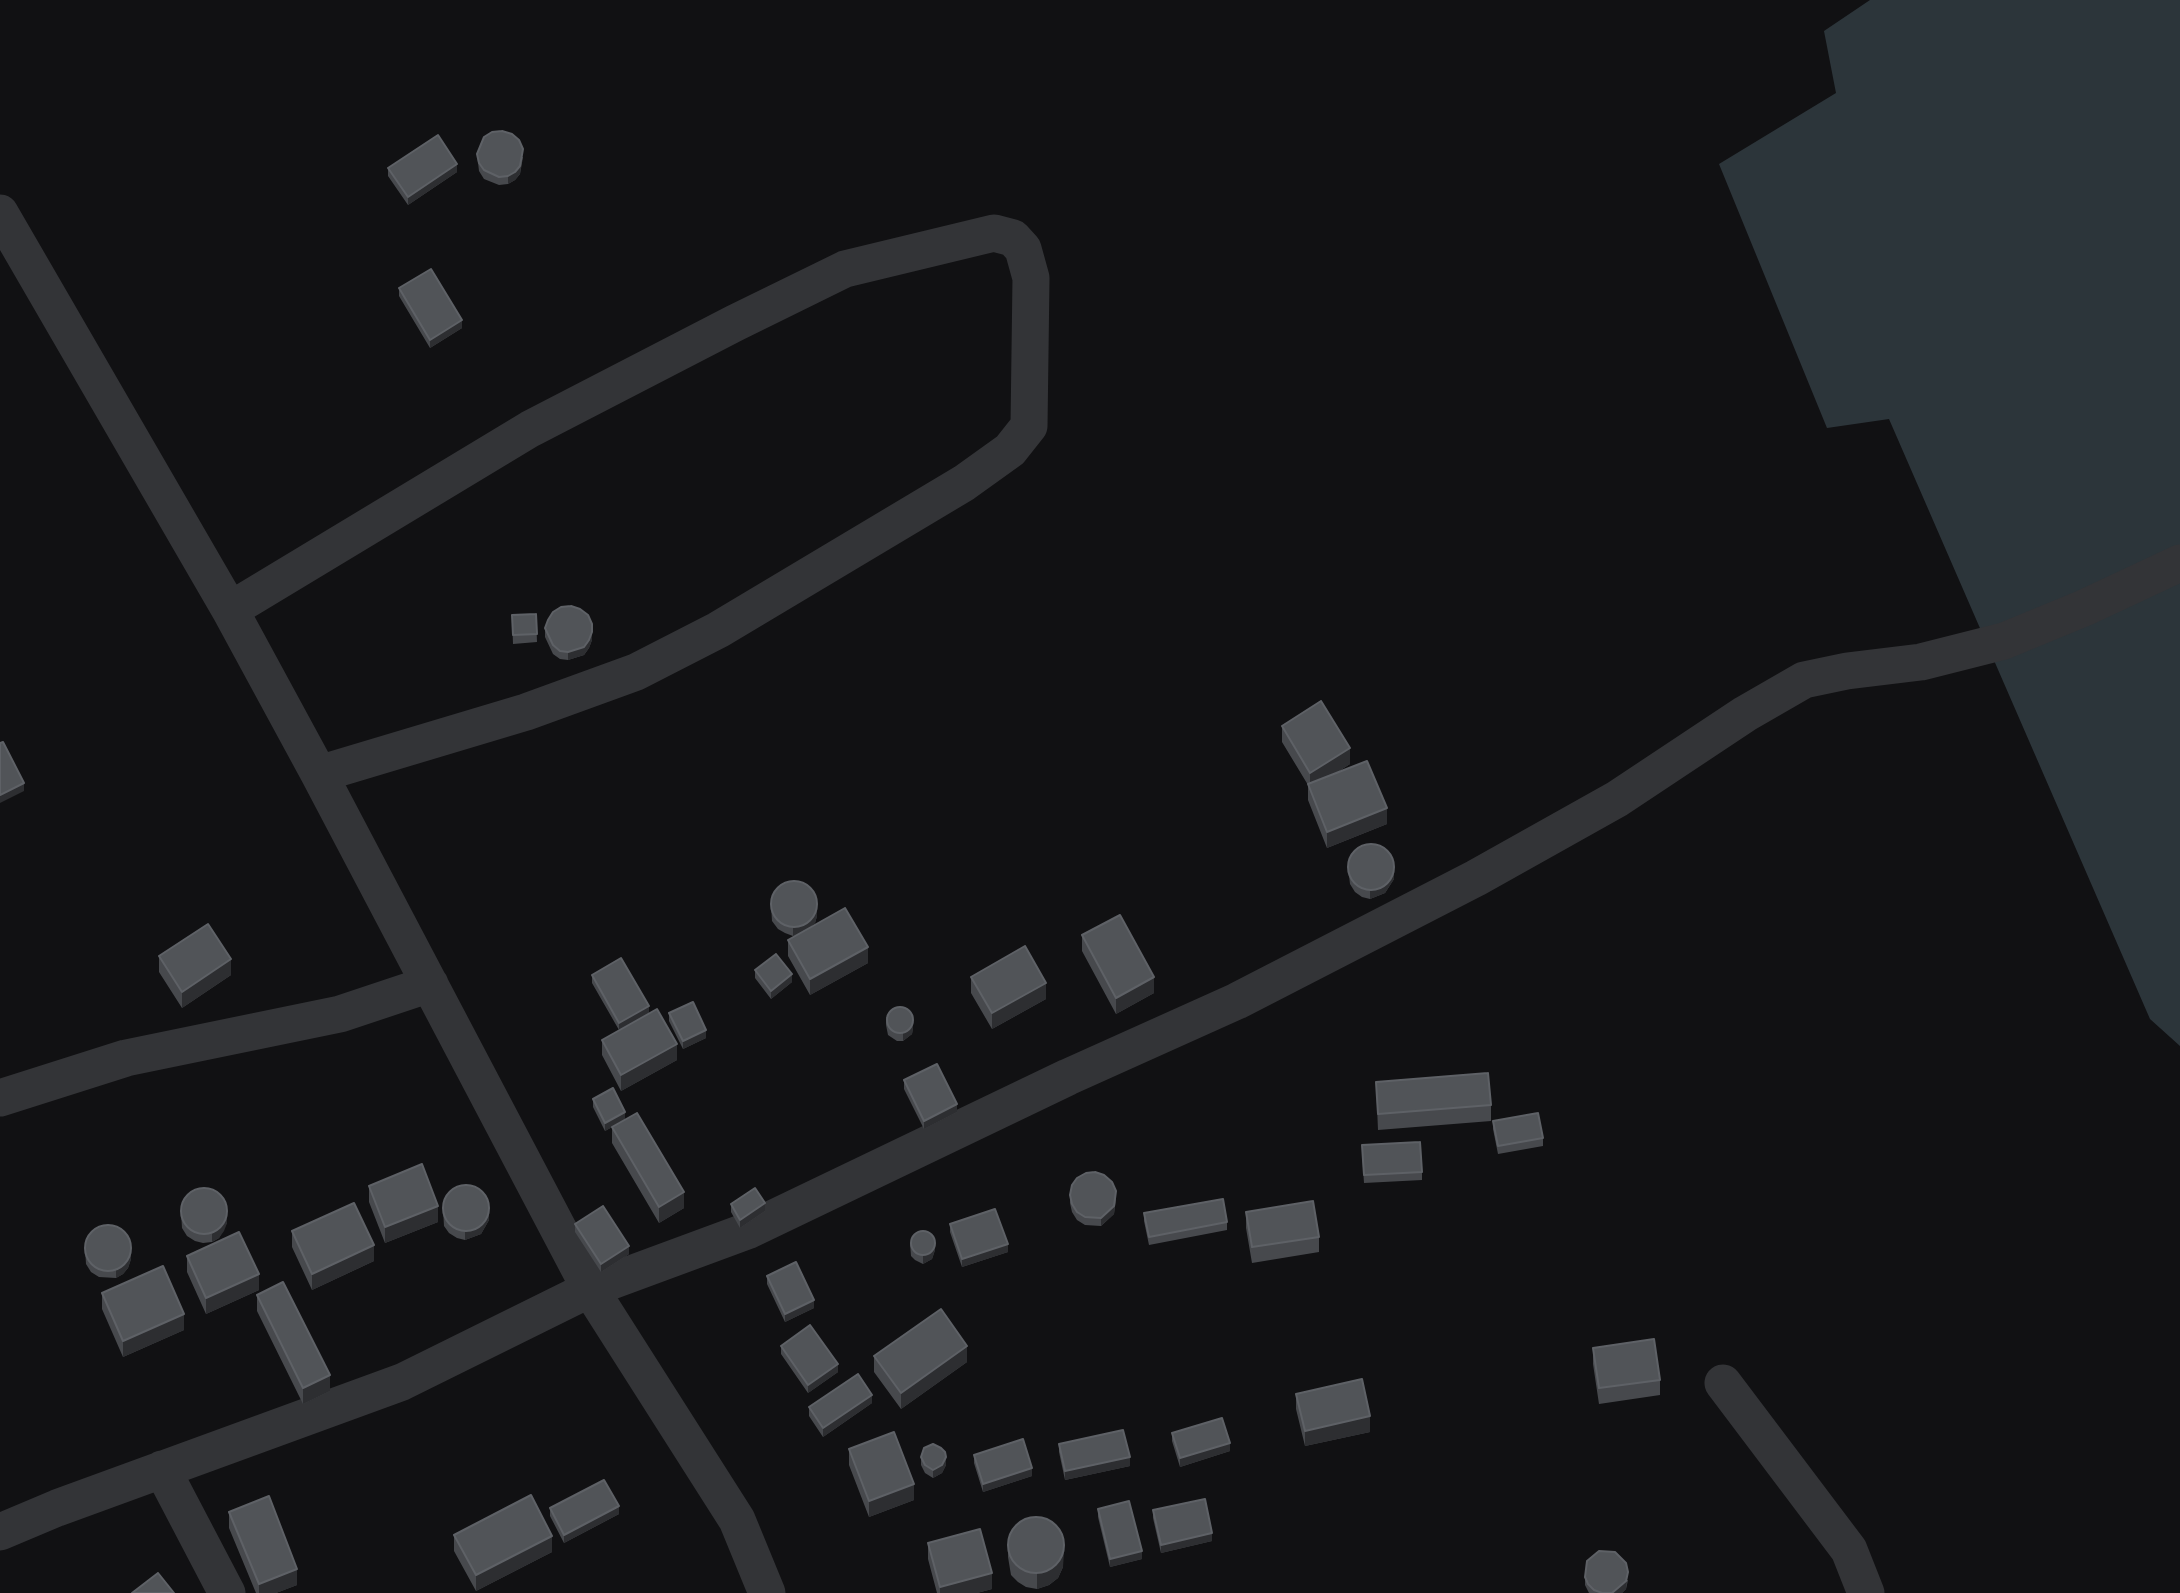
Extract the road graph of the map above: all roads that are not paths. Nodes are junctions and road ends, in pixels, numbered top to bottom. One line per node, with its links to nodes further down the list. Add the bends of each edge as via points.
1 (4, 226): 3 (street)
2 (2180, 563): 7 (street, via 2004,641 1921,662 1804,680 1617,799 1476,878 1237,1001 747,1231)
3 (230, 610): 4 (street); 4 (street, via 530,429 845,268 994,233 1013,238 1023,249 1031,278 1029,426 1010,450 964,483 730,623 636,672 526,712)
4 (320, 774): 5 (street)
5 (429, 984): 6 (street, via 340,1014 127,1058); 7 (street)
6 (0, 1098)
7 (590, 1289): 9 (street, via 402,1382); 12 (street, via 737,1520)
8 (1723, 1383): 13 (street, via 1849,1550)
9 (162, 1469): 10 (street); 11 (street)
10 (0, 1532)
11 (227, 1593)
12 (767, 1593)
13 (1866, 1593)

